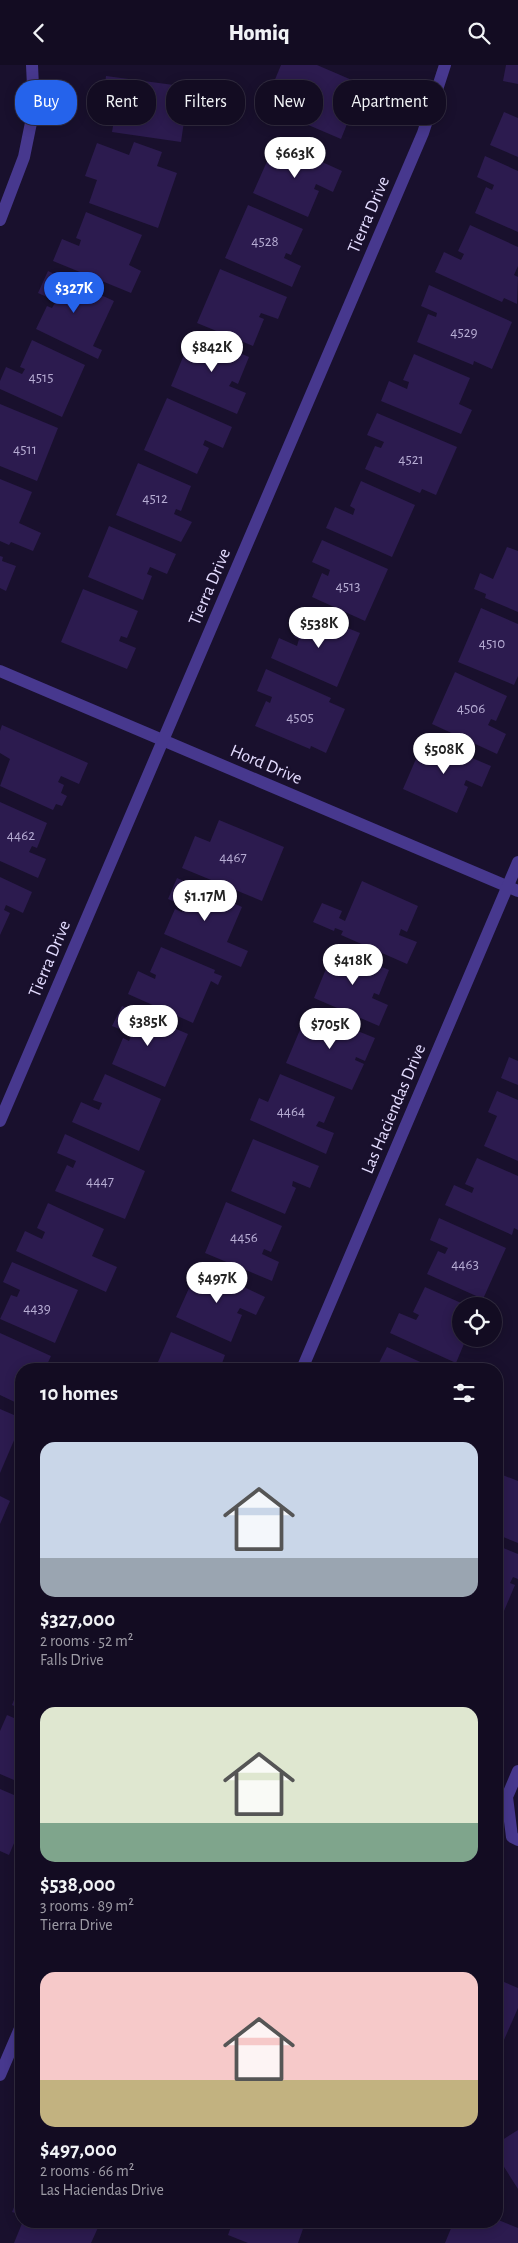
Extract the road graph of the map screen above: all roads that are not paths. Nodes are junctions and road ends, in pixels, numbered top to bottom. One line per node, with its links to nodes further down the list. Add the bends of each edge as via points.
1 (32, 65): 3 (street, via 34,108 26,149)
2 (445, 65): 5 (street, Tierra Drive, via 423,133)
3 (0, 220)
4 (0, 671): 5 (street, Hord Drive)
5 (163, 741): 7 (street, Hord Drive); 8 (street, Tierra Drive)
6 (518, 862): 7 (street, Las Haciendas Drive)
7 (513, 889): 9 (street, Las Haciendas Drive)
8 (0, 1121)
9 (305, 1363)
10 (518, 1771): 11 (street, via 507,1797)
11 (515, 1839)
12 (15, 2037): 13 (street)
13 (4, 2057): 14 (street)
14 (0, 2075)

